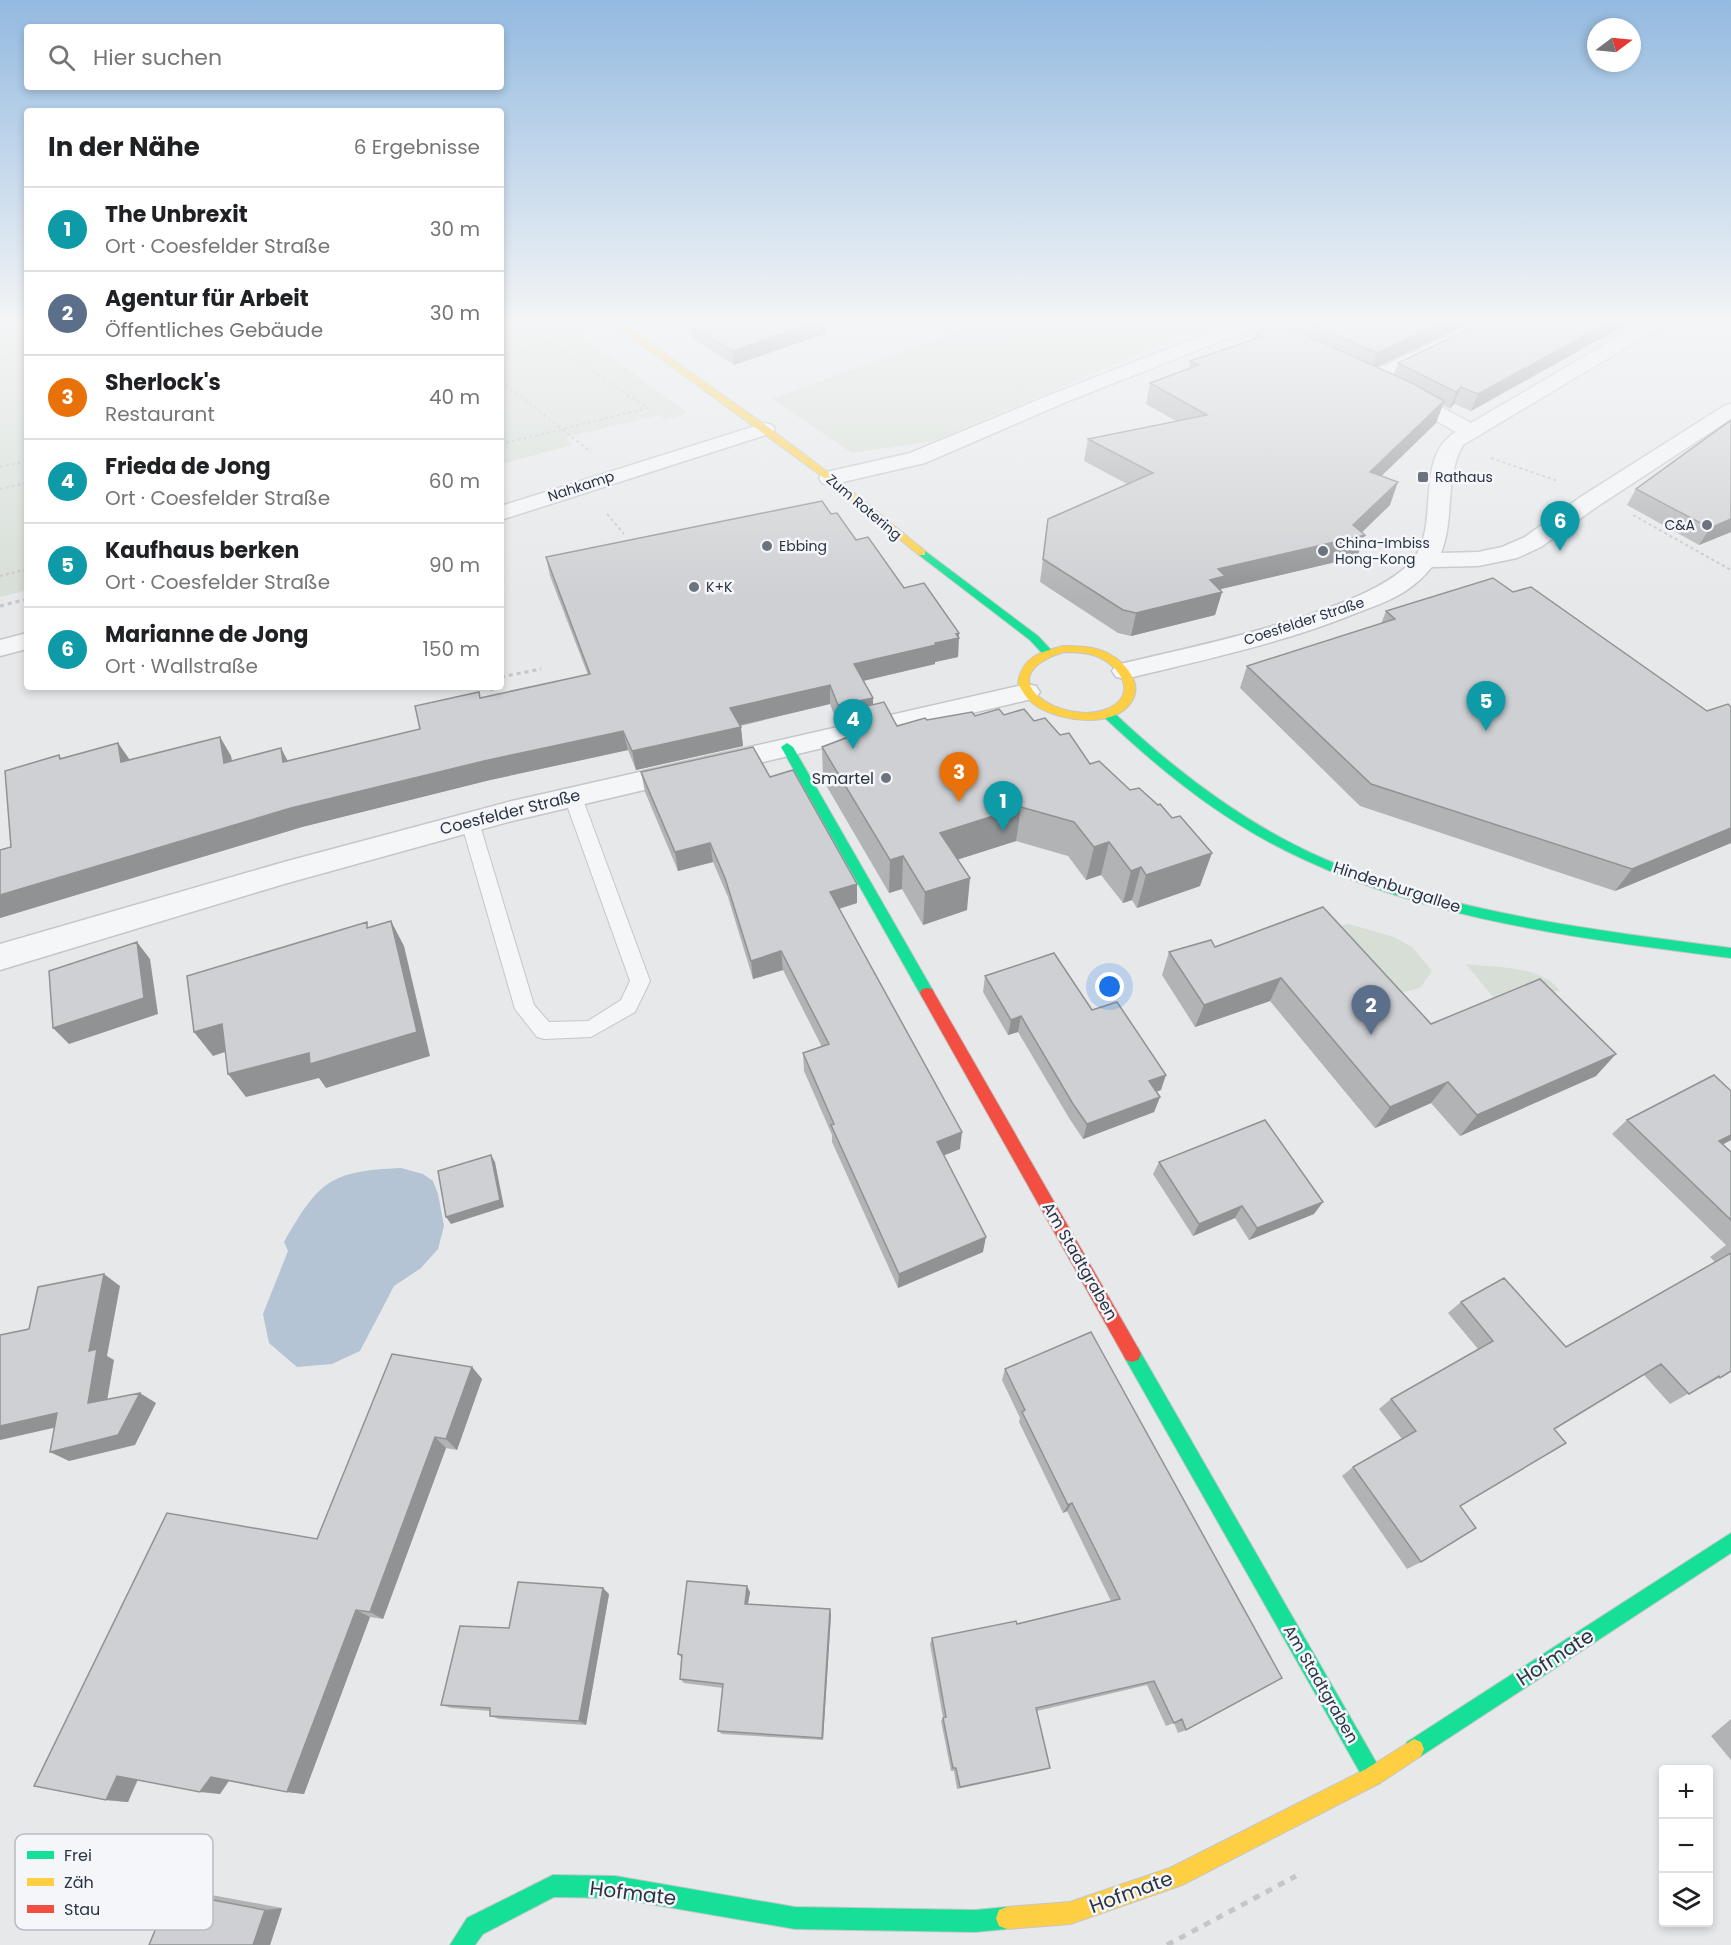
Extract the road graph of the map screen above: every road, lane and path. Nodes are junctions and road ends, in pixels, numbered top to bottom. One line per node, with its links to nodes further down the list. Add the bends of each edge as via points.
1 (546, 416): 9 (path)
2 (617, 416): 9 (path)
3 (746, 416): 10 (street, Zum Rotering)
4 (1019, 416): 16 (street, via 917,458)
5 (1450, 416): 8 (street)
6 (1497, 416): 8 (street)
7 (1722, 416): 19 (street)
8 (1476, 428): 12 (street)
9 (563, 429): 11 (path); 15 (path)
10 (765, 429): 15 (street, Nahkamp); 16 (street, Zum Rotering)
11 (504, 443)
12 (1450, 447): 19 (path); 21 (street, Coesfelder Straße, via 1443,470 1439,522)
13 (24, 461): 14 (path)
14 (0, 467)
15 (615, 476): 20 (street, Nahkamp)
16 (830, 478): 29 (street, Zum Rotering)
17 (24, 484): 18 (path)
18 (0, 489)
19 (1597, 497): 21 (street, via 1533,542 1509,553 1478,559); 23 (path)
20 (504, 512)
21 (1426, 560): 31 (street, Coesfelder Straße, via 1409,580 1352,608 1252,639)
22 (24, 570): 24 (path)
23 (1731, 570)
24 (0, 576)
25 (24, 600): 26 (path)
26 (0, 606)
27 (24, 642): 28 (street)
28 (0, 648)
29 (1047, 652): 31 (street, via 1072,649 1101,654); 34 (street, via 1031,661 1023,672)
30 (541, 669): 32 (path)
31 (1125, 671): 36 (street, via 1132,686 1129,699)
32 (504, 677)
33 (492, 690): 35 (path)
34 (1027, 692): 36 (street, via 1043,708 1061,715 1082,718); 37 (street, Coesfelder Straße)
35 (493, 698)
36 (1108, 714): 40 (street, Hindenburgallee, via 1178,776 1226,808 1294,850 1356,877 1518,922)
37 (787, 747): 38 (street, Coesfelder Straße); 43 (street, Am Stadtgraben)
38 (573, 797): 39 (street, Coesfelder Straße); 39 (lane, via 640,981 628,1006 591,1029 544,1031 525,1009)
39 (470, 822): 41 (street, Coesfelder Straße)
40 (1731, 953)
41 (0, 957)
42 (1731, 1542): 43 (street, Hofmate)
43 (1373, 1776): 44 (street, Hofmate, via 1174,1877 1070,1914 975,1921 795,1918 615,1887 554,1886 475,1926)
44 (460, 1945)

